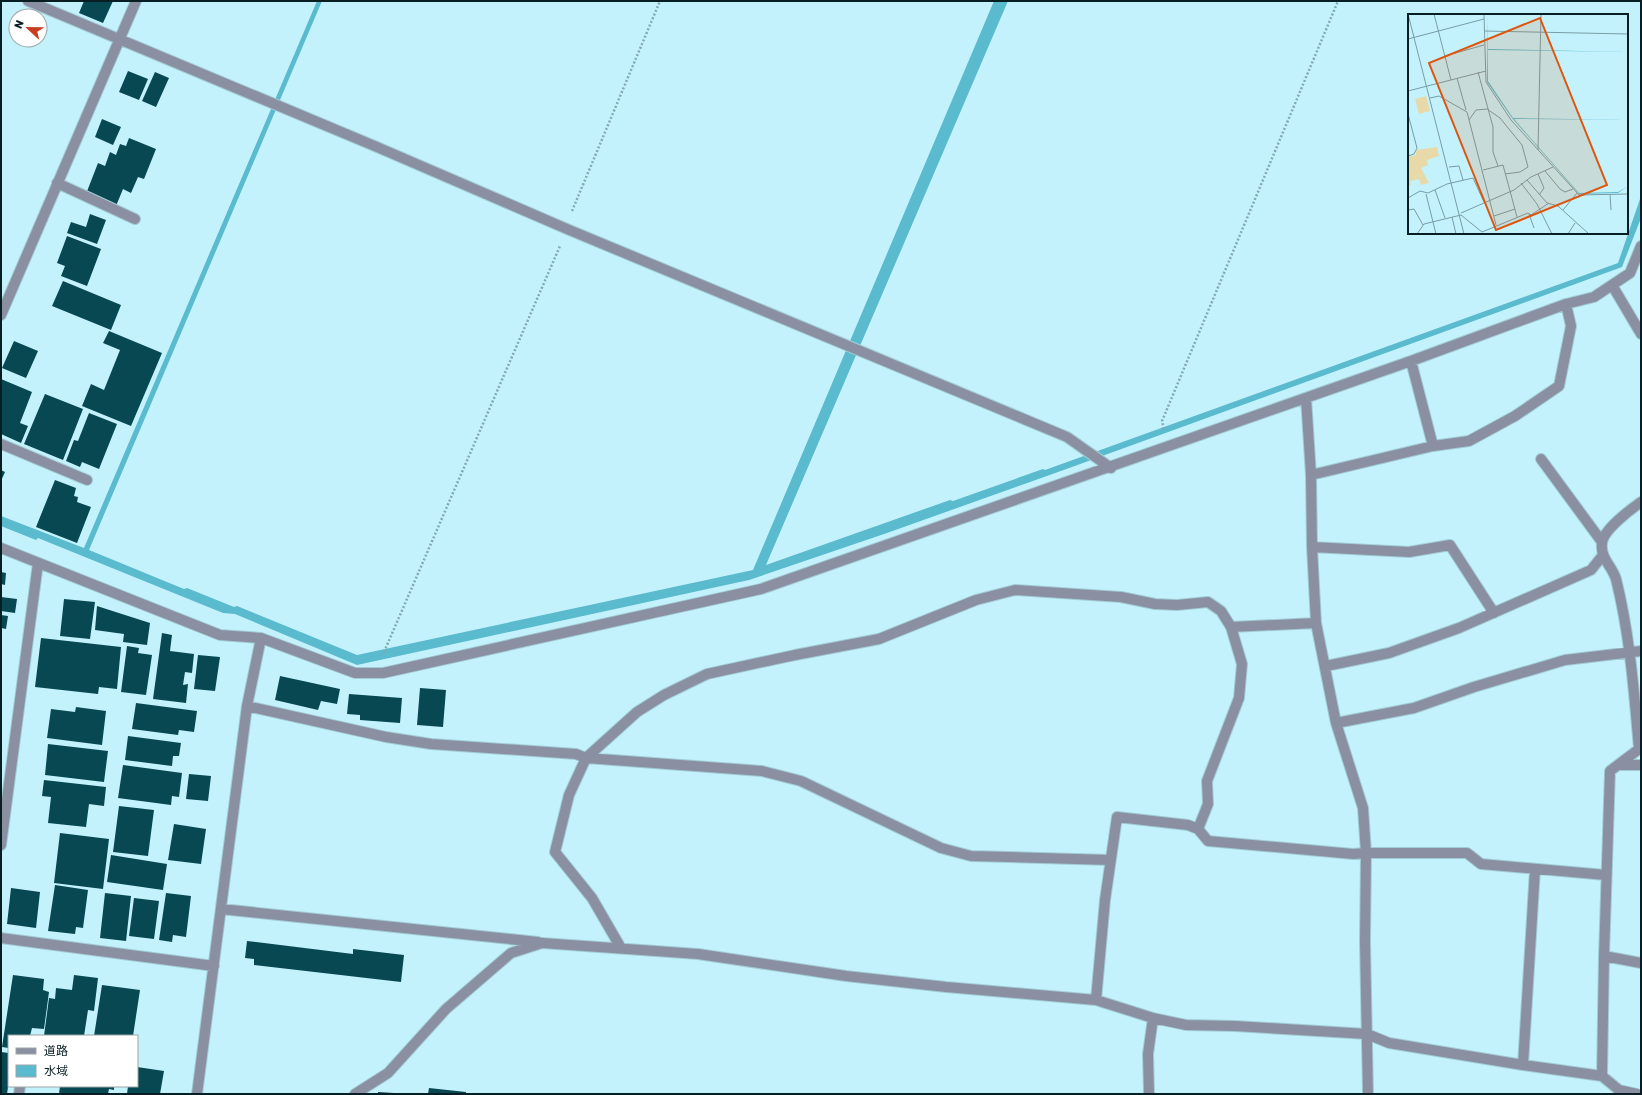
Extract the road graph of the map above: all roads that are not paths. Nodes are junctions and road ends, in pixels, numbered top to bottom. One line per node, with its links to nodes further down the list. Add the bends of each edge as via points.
1 (28, 1): 3 (street)
2 (136, 1): 3 (street)
3 (120, 40): 4 (street); 16 (street, via 1067,437)
4 (57, 183): 5 (street); 9 (street)
5 (135, 219)
6 (1641, 246): 7 (street, via 1630,273)
7 (1612, 285): 8 (street, via 1594,297); 10 (street)
8 (1566, 304): 11 (street); 14 (street, via 1572,326 1559,386 1515,416 1469,441)
9 (1, 314)
10 (1640, 330)
11 (1411, 361): 12 (street); 14 (street)
12 (1306, 398): 16 (street); 17 (street)
13 (1, 444): 18 (street)
14 (1433, 446): 17 (street)
15 (1541, 459): 20 (street)
16 (1111, 468): 28 (street, via 761,589 383,673 355,673)
17 (1311, 475): 21 (street)
18 (87, 480)
19 (1641, 502): 20 (street, via 1618,519)
20 (1602, 542): 23 (street)
21 (1312, 547): 25 (street, via 1409,552 1450,545); 26 (street)
22 (1, 548): 24 (street)
23 (1603, 555): 25 (street, via 1591,570); 30 (street, via 1615,578)
24 (38, 563): 28 (street, via 220,635); 38 (street)
25 (1494, 613): 31 (street, via 1389,653)
26 (1316, 623): 27 (street); 31 (street)
27 (1231, 627): 34 (street, via 1221,611 1208,602 1155,604 1121,597 1015,590 976,600 879,639 707,674 637,712); 37 (street, via 1242,664 1239,698 1207,781 1208,804)
28 (261, 638): 32 (street)
29 (1641, 651): 30 (street)
30 (1629, 652): 33 (street, via 1565,660 1414,708); 35 (street, via 1639,749)
31 (1326, 666): 33 (street)
32 (247, 706): 34 (street, via 386,737 431,744 576,754); 43 (street)
33 (1336, 723): 39 (street, via 1364,808)
34 (586, 758): 40 (street, via 762,771 801,781 940,848 971,856); 46 (street, via 569,795 555,852 592,898)
35 (1619, 765): 36 (street); 42 (street, via 1610,771)
36 (1641, 765)
37 (1198, 829): 39 (street, via 1208,841); 40 (street, via 1188,824 1117,818)
38 (1, 845)
39 (1366, 853): 41 (street, via 1467,853 1481,864); 52 (street, via 1364,941)
40 (1110, 860): 50 (street)
41 (1535, 869): 42 (street); 53 (street)
42 (1606, 874): 47 (street)
43 (221, 909): 45 (street); 49 (street)
44 (1, 938): 49 (street)
45 (542, 943): 46 (street); 57 (street, via 511,953 446,1009 388,1073)
46 (620, 948): 50 (street, via 698,954 846,976 946,987)
47 (1604, 956): 48 (street); 54 (street)
48 (1641, 963)
49 (214, 966): 56 (street)
50 (1096, 1000): 51 (street)
51 (1153, 1018): 52 (street, via 1186,1025); 58 (street, via 1148,1054)
52 (1367, 1034): 53 (street, via 1389,1042); 59 (street)
53 (1522, 1065): 54 (street)
54 (1602, 1076): 55 (street)
55 (1619, 1092): 60 (street)
56 (198, 1094)
57 (354, 1094)
58 (1149, 1094)
59 (1368, 1094)
60 (1637, 1094)

